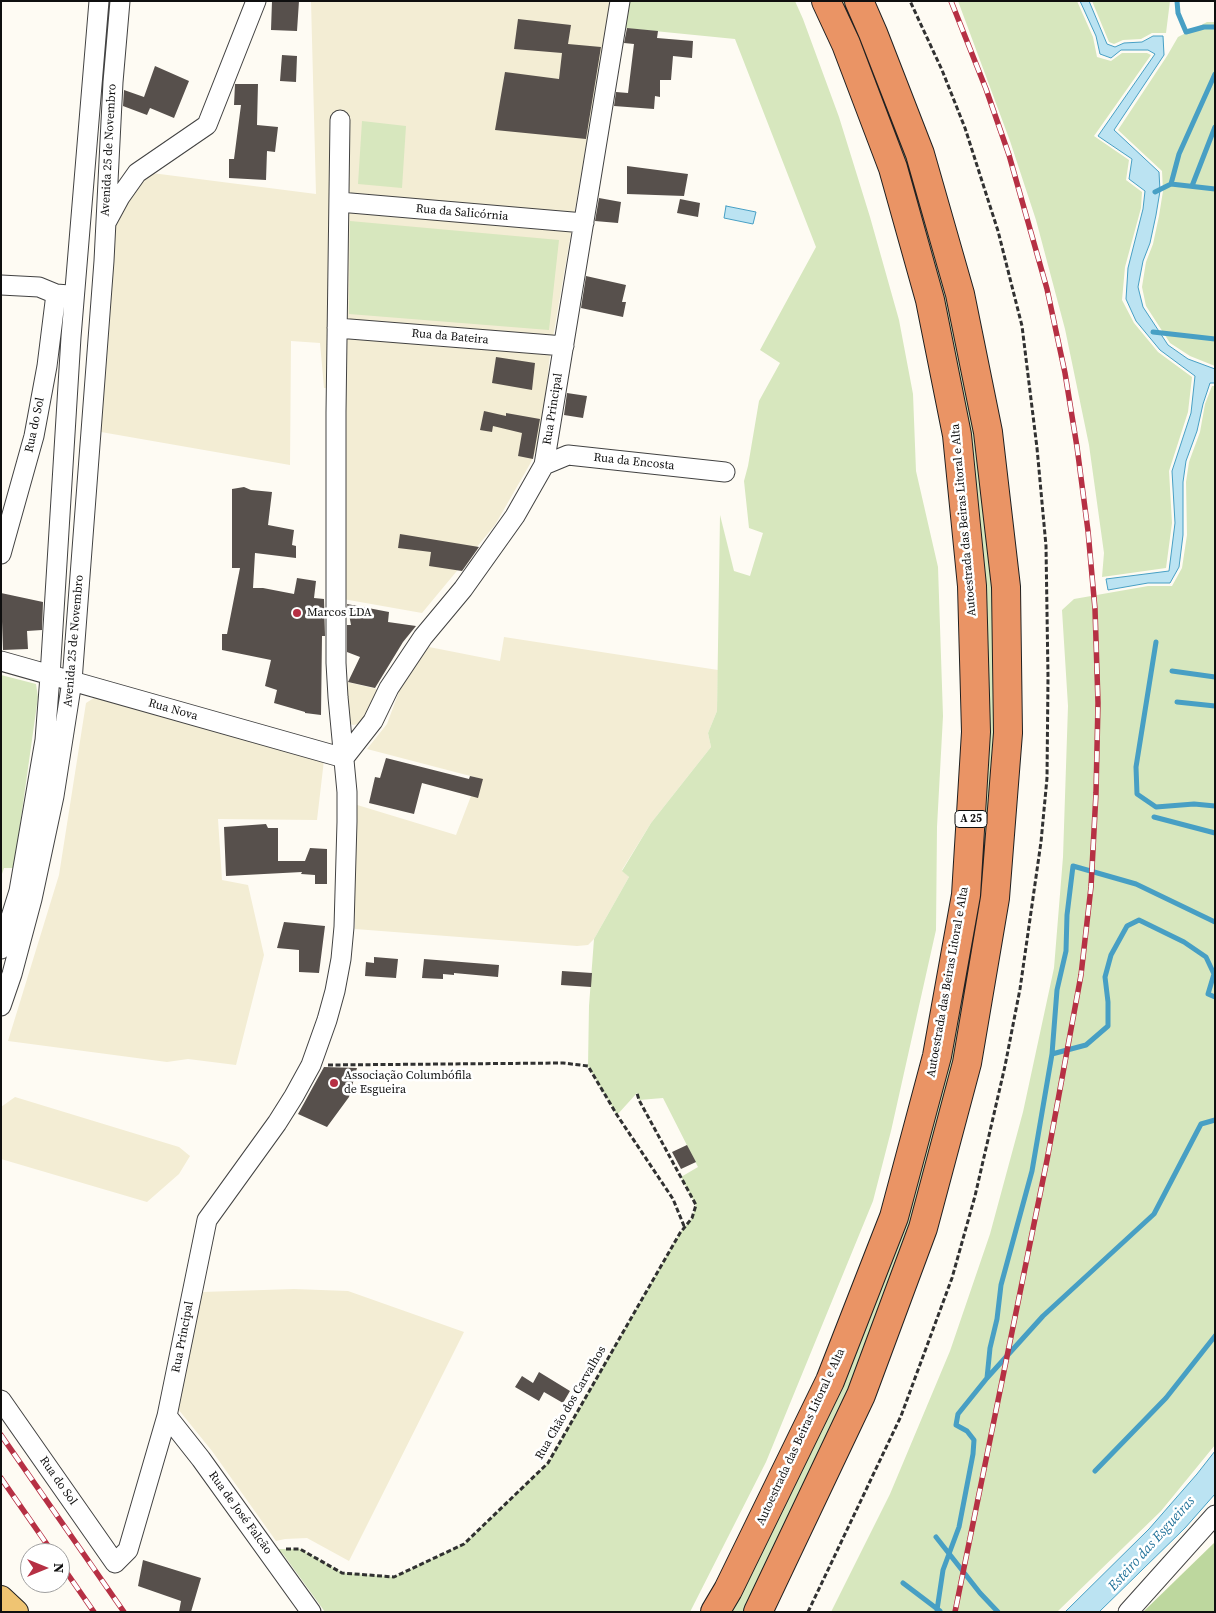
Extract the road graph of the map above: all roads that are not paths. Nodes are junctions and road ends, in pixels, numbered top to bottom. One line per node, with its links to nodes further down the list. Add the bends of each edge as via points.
1 (100, 1): 13 (street, Avenida 25 de Novembro)
2 (120, 1): 9 (street, Avenida 25 de Novembro, via 112,82)
3 (256, 1): 9 (street, via 207,125 137,173)
4 (620, 1): 10 (street, Rua Principal)
5 (826, 1): 34 (highway, Autoestrada das Beiras Litoral e Alta / A 25, via 846,44 893,168 930,300 957,435 972,586 976,732 966,895 937,1056 894,1217 830,1381)
6 (859, 1): 35 (highway, A 25, via 920,154 960,294 986,423 1006,587 1008,733 995,898 967,1063 923,1228 861,1395)
7 (340, 120): 8 (street, Rua Principal)
8 (339, 202): 10 (street, Rua da Salicórnia); 16 (street, Rua Principal)
9 (106, 224): 15 (street, Avenida 25 de Novembro)
10 (584, 224): 17 (street, Rua Principal)
11 (1, 285): 12 (street, via 39,287)
12 (56, 294): 13 (street); 14 (street, via 38,300); 20 (street, Rua do Sol, via 34,436)
13 (75, 296): 15 (street); 22 (street, Avenida 25 de Novembro)
14 (1, 298)
15 (101, 298): 23 (street, Avenida 25 de Novembro)
16 (337, 328): 17 (street, Rua da Bateira); 24 (street, Rua Principal, via 336,663)
17 (564, 346): 18 (street, Rua Principal)
18 (544, 465): 19 (street, Rua da Encosta, via 568,455); 24 (street, Rua Principal, via 515,516 463,589 423,637 389,688 373,721)
19 (725, 472)
20 (1, 554)
21 (1, 661): 22 (street, Rua Nova)
22 (50, 676): 23 (street, Rua Nova); 25 (street, Avenida 25 de Novembro, via 45,740 19,891)
23 (72, 681): 24 (street, Rua Nova); 26 (street, Avenida 25 de Novembro, via 54,796 32,899)
24 (344, 758): 28 (street, Rua Principal, via 347,822 344,918 341,959 327,1020 311,1065 277,1123 207,1220)
25 (1, 949)
26 (1, 1006)
27 (1, 1400): 30 (street, Rua do Sol)
28 (167, 1416): 30 (street, Rua Principal, via 128,1550); 33 (street, Rua de José Falcão)
29 (1215, 1515): 36 (street)
30 (116, 1563)
31 (1, 1598): 32 (main road)
32 (16, 1612)
33 (311, 1612)
34 (715, 1612)
35 (758, 1612)
36 (1128, 1612)

